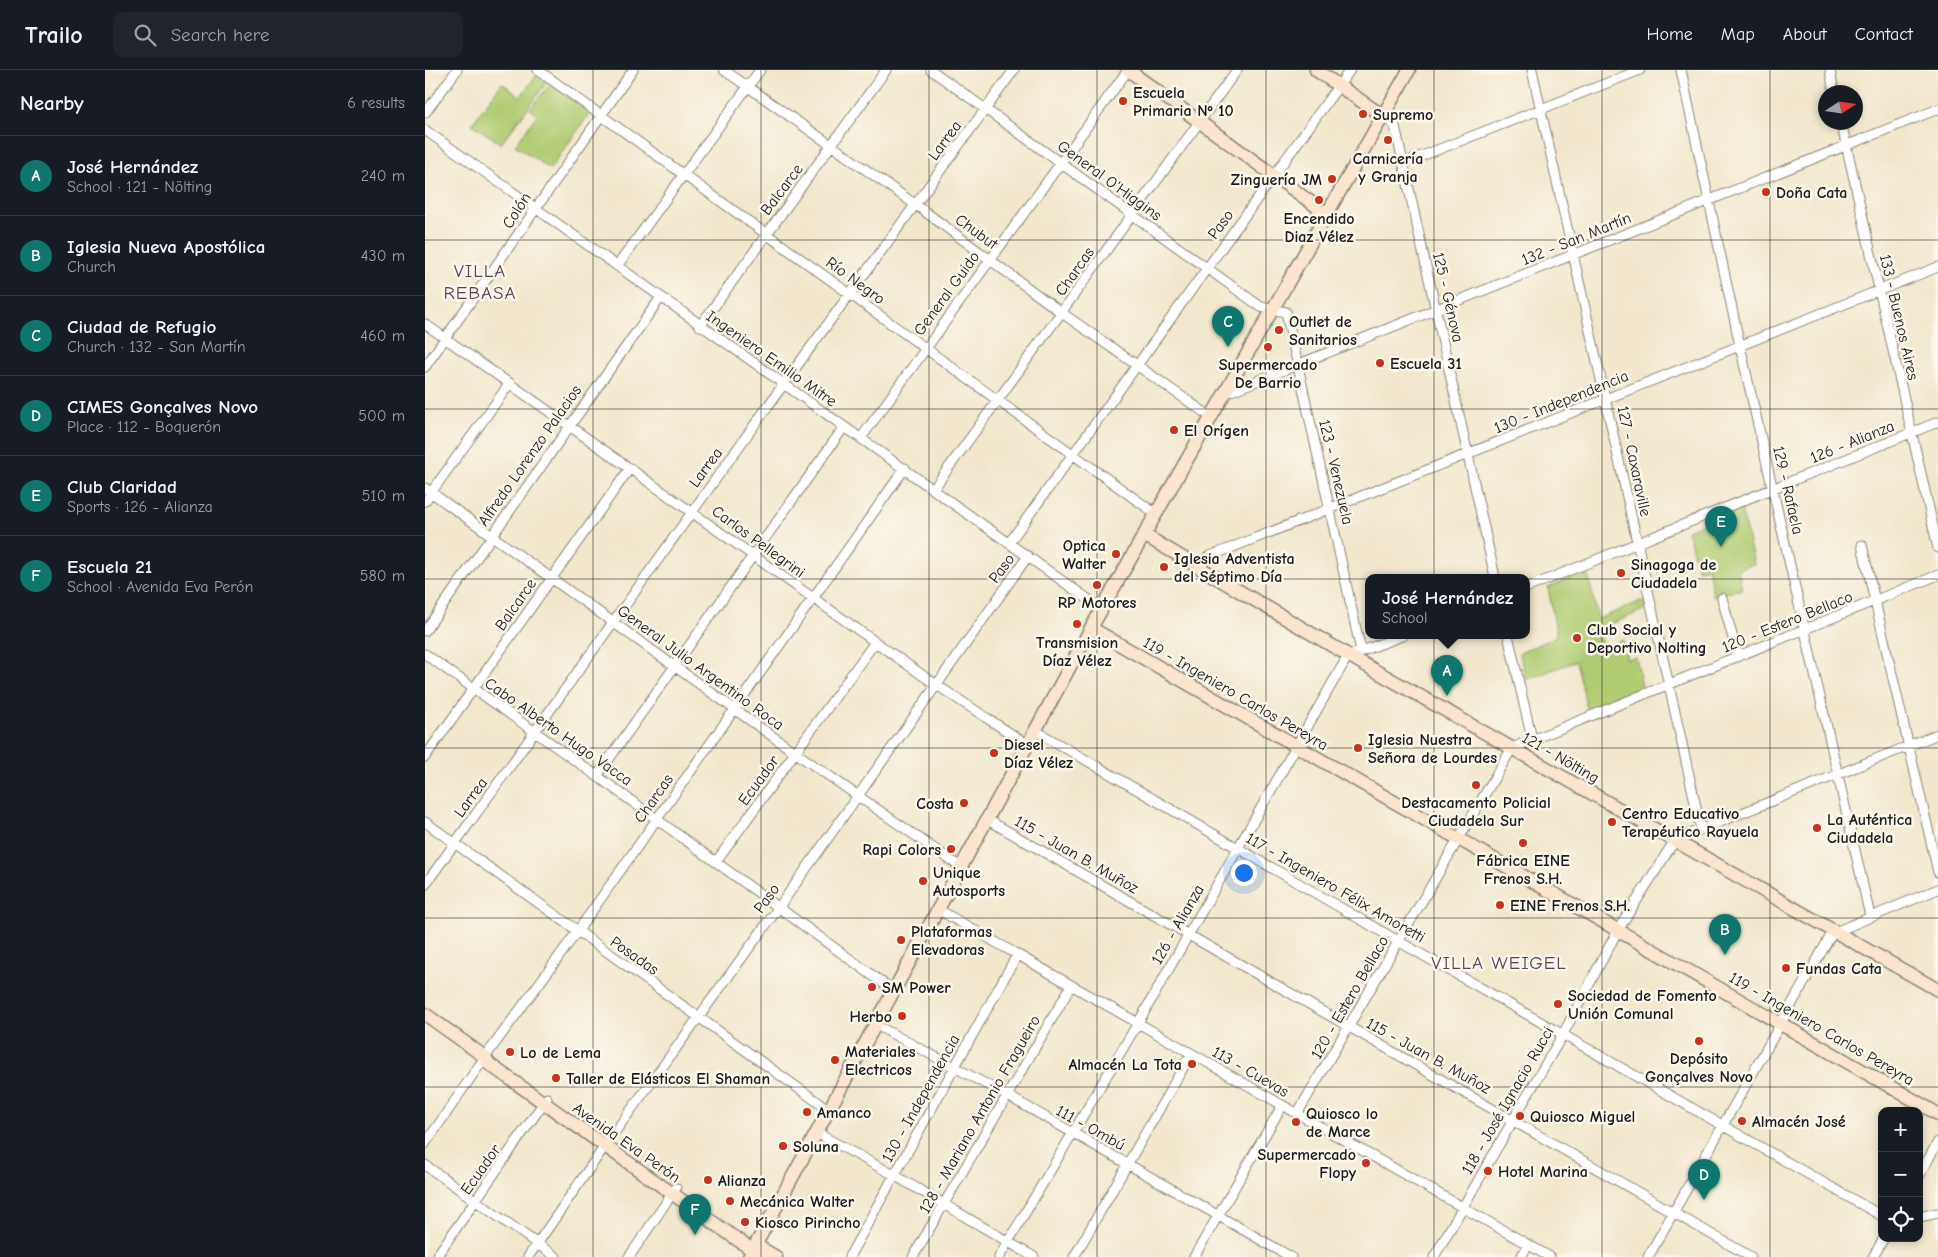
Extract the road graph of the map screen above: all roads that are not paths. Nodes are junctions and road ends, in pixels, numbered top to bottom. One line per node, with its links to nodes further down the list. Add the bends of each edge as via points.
1 (457, 70): 24 (street)
2 (538, 70): 25 (street, Río Negro)
3 (633, 70): 25 (street, Colón)
4 (724, 70): 19 (street, Chubut)
5 (760, 70): 19 (street)
6 (886, 70): 30 (street, Balcarce)
7 (931, 70): 22 (street, General O'Higgins)
8 (1014, 70): 22 (street, Larrea)
9 (1128, 70): 27 (street); 32 (street, General Guido)
10 (1237, 70): 27 (street, Charcas)
11 (1316, 70): 20 (street)
12 (1350, 70): 20 (street, Paso)
13 (1409, 70): 26 (street)
14 (1532, 70): 21 (street, 127 - Caxaraville)
15 (1640, 70): 21 (street)
16 (1681, 70): 36 (street, 129 - Rafaela)
17 (1830, 70): 18 (street)
18 (1833, 85)
19 (748, 87): 30 (street, Chubut); 34 (street)
20 (1338, 87): 26 (street); 35 (street, Paso)
21 (1541, 108): 33 (street); 42 (street, 127 - Caxaraville)
22 (985, 109): 32 (street, General O'Higgins); 37 (street, Larrea)
23 (1938, 109): 31 (street, 132 - San Martín)
24 (425, 113)
25 (600, 115): 34 (street, Río Negro); 38 (street, Colón)
26 (1383, 116): 33 (street, 125 - Génova, via 1395,126); 40 (street)
27 (1199, 122): 35 (street); 39 (street, Charcas)
28 (425, 130): 38 (street, Ingeniero Emilio Mitre)
29 (1843, 130): 31 (street, 133 - Buenos Aires)
30 (831, 146): 37 (street, Chubut); 41 (street, Balcarce)
31 (1846, 146): 36 (street, 132 - San Martín); 47 (street, 133 - Buenos Aires)
32 (1059, 162): 39 (street, General O'Higgins); 43 (street, General Guido)
33 (1404, 163): 51 (street, 125 - Génova)
34 (683, 175): 41 (street, Río Negro); 44 (street)
35 (1274, 176): 40 (street); 46 (street, Paso)
36 (1710, 201): 42 (street, 132 - San Martín); 56 (street, 129 - Rafaela)
37 (916, 205): 43 (street, Chubut); 48 (street, Larrea)
38 (535, 206): 44 (street, Ingeniero Emilio Mitre); 55 (street, Colón, via 517,237)
39 (1132, 214): 46 (street, General O'Higgins); 52 (street, Charcas)
40 (1327, 214): 50 (street)
41 (766, 234): 48 (street, Río Negro); 54 (street, Balcarce)
42 (1573, 255): 51 (street, 132 - San Martín); 64 (street, 127 - Caxaraville)
43 (989, 259): 52 (street, Chubut); 57 (street, General Guido)
44 (617, 266): 49 (street, Ingeniero Emilio Mitre)
45 (1938, 267): 47 (street, 130 - Independencia)
46 (1207, 268): 50 (street, General O'Higgins, via 1261,307); 58 (street, Paso)
47 (1878, 291): 56 (street, 130 - Independencia); 70 (street, 133 - Buenos Aires)
48 (851, 294): 57 (street, Río Negro); 62 (street, Larrea)
49 (661, 297): 54 (street, Ingeniero Emilio Mitre); 68 (street, Alfredo Lorenzo Palacios)
50 (1273, 309): 59 (street, 123 - Venezuela, via 1286,312); 63 (street)
51 (1437, 309): 59 (street, 132 - San Martín); 72 (street, 125 - Génova)
52 (1062, 313): 58 (street, Chubut); 65 (street, Charcas)
53 (425, 324): 55 (street, Carlos Pellegrini)
54 (700, 326): 62 (street, Ingeniero Emilio Mitre)
55 (445, 338): 60 (street, Colón); 61 (street, Carlos Pellegrini)
56 (1740, 346): 64 (street, 130 - Independencia); 77 (street, 129 - Rafaela)
57 (925, 349): 65 (street, Río Negro); 71 (street, General Guido)
58 (1137, 365): 66 (street, Chubut); 73 (street, Paso)
59 (1298, 366): 63 (street, 132 - San Martín); 80 (street, 123 - Venezuela)
60 (425, 367)
61 (510, 383): 68 (street, Carlos Pellegrini); 78 (street)
62 (783, 385): 69 (street, Ingeniero Emilio Mitre); 81 (street, Larrea)
63 (1225, 394): 66 (street)
64 (1606, 399): 72 (street, 130 - Independencia); 86 (street, 127 - Caxaraville)
65 (996, 400): 73 (street, Río Negro); 76 (street, Charcas)
66 (1211, 417): 82 (street)
67 (1938, 422): 70 (street, 126 - Alianza)
68 (569, 424): 74 (street, Carlos Pellegrini); 84 (street, Alfredo Lorenzo Palacios)
69 (845, 427): 71 (street, Ingeniero Emilio Mitre); 89 (street)
70 (1911, 433): 77 (street, 126 - Alianza); 88 (street, 133 - Buenos Aires)
71 (861, 438): 75 (street, Ingeniero Emilio Mitre)
72 (1468, 454): 80 (street, 130 - Independencia); 92 (street, 125 - Génova)
73 (1073, 455): 82 (street, Río Negro); 85 (street, Paso)
74 (630, 468): 81 (street, Carlos Pellegrini); 94 (street, Balcarce)
75 (905, 468): 76 (street, Ingeniero Emilio Mitre); 96 (street, Charcas)
76 (934, 488): 85 (street, Ingeniero Emilio Mitre)
77 (1774, 489): 86 (street, 126 - Alianza); 102 (street, 129 - Rafaela)
78 (428, 490): 79 (street); 84 (street, General Julio Argentino Roca)
79 (425, 501)
80 (1330, 508): 91 (street, 130 - Independencia, via 1208,557); 107 (street, 123 - Venezuela)
81 (692, 512): 89 (street, Carlos Pellegrini); 100 (street, Larrea)
82 (1156, 514): 83 (street)
83 (1144, 535): 91 (street, 121 - Nölting); 99 (street)
84 (491, 536): 94 (street, General Julio Argentino Roca); 103 (street, Alfredo Lorenzo Palacios)
85 (1009, 543): 90 (street, Ingeniero Emilio Mitre)
86 (1637, 544): 95 (street, 126 - Alianza); 113 (street, 127 - Caxaraville)
87 (1862, 544): 98 (street)
88 (1938, 548)
89 (753, 556): 96 (street, Carlos Pellegrini); 111 (street)
90 (1028, 556): 99 (street, Ingeniero Emilio Mitre); 112 (street, Paso)
91 (1197, 566): 109 (street, 121 - Nölting)
92 (1494, 574)
93 (1938, 575): 98 (street, 120 - Estero Bellaco)
94 (552, 577): 100 (street, General Julio Argentino Roca); 114 (street, Balcarce)
95 (1530, 586)
96 (813, 598): 106 (street, Carlos Pellegrini); 115 (street, Charcas)
97 (1722, 598): 110 (street)
98 (1875, 601): 102 (street, 120 - Estero Bellaco); 122 (street)
99 (1102, 609): 101 (street)
100 (613, 622): 111 (street, General Julio Argentino Roca); 117 (street, Larrea)
101 (1091, 628): 116 (street); 121 (street, 119 - Ingeniero Carlos Pereyra)
102 (1805, 630): 110 (street, 120 - Estero Bellaco); 126 (street, 129 - Rafaela)
103 (425, 631)
104 (1393, 639): 107 (street)
105 (1509, 639): 119 (street)
106 (875, 642): 112 (street, Carlos Pellegrini); 124 (street, Ecuador)
107 (1361, 651): 109 (street)
108 (425, 654): 114 (street, Cabo Alberto Hugo Vacca)
109 (1349, 656): 121 (street, 126 - Alianza); 123 (street, 121 - Nölting)
110 (1738, 657): 113 (street, 120 - Estero Bellaco)
111 (675, 666): 115 (street, General Julio Argentino Roca); 127 (street)
112 (935, 684): 120 (street, Carlos Pellegrini); 128 (street, Paso)
113 (1669, 685): 119 (street, 120 - Estero Bellaco); 132 (street, 127 - Caxaraville)
114 (473, 689): 117 (street, Cabo Alberto Hugo Vacca); 125 (street, Balcarce)
115 (734, 709): 124 (street, General Julio Argentino Roca); 129 (street, Charcas)
116 (1036, 731): 120 (street); 136 (street, 117 - Ingeniero Félix Amoretti)
117 (535, 732): 127 (street, Cabo Alberto Hugo Vacca); 135 (street, Larrea)
118 (1938, 734): 122 (street)
119 (1532, 739): 123 (street, 120 - Estero Bellaco)
120 (1028, 744): 130 (street)
121 (1297, 746): 133 (street, 119 - Ingeniero Carlos Pereyra); 136 (street, 126 - Alianza)
122 (1908, 746): 126 (street); 139 (street)
123 (1512, 748): 133 (street, 120 - Estero Bellaco); 134 (street, 121 - Nölting)
124 (796, 753): 128 (street, General Julio Argentino Roca); 137 (street, Ecuador)
125 (425, 757)
126 (1839, 774): 132 (street); 144 (street, 129 - Rafaela)
127 (597, 776): 129 (street, Cabo Alberto Hugo Vacca)
128 (857, 796): 138 (street, General Julio Argentino Roca); 142 (street, Paso)
129 (657, 819): 137 (street, Cabo Alberto Hugo Vacca); 146 (street, Charcas)
130 (987, 820): 138 (street); 148 (street, 115 - Juan B. Muñoz)
131 (425, 822): 135 (street, Posadas)
132 (1701, 829): 134 (street)
133 (1457, 839): 145 (street, 119 - Ingeniero Carlos Pereyra); 149 (street, 120 - Estero Bellaco)
134 (1675, 840): 145 (street, 118 - José Ignacio Rucci); 147 (street, 121 - Nölting)
135 (455, 844): 140 (street, Larrea); 146 (street, Posadas)
136 (1238, 848): 148 (street, 126 - Alianza); 149 (street, 117 - Ingeniero Félix Amoretti)
137 (716, 862): 142 (street, Cabo Alberto Hugo Vacca)
138 (962, 868): 143 (street)
139 (1938, 872)
140 (425, 885)
141 (1938, 888): 144 (street)
142 (779, 907): 153 (street, Cabo Alberto Hugo Vacca); 155 (street, Paso)
143 (939, 910): 150 (street, 113 - Cuevas); 153 (street)
144 (1871, 916): 147 (street)
145 (1618, 930): 157 (street, 119 - Ingeniero Carlos Pereyra); 160 (street, 118 - José Ignacio Rucci)
146 (577, 932): 155 (street, Posadas); 162 (street, Charcas)
147 (1835, 932): 152 (street, 121 - Nölting); 157 (street)
148 (1188, 934): 156 (street, 126 - Alianza); 159 (street, 115 - Juan B. Muñoz)
149 (1399, 941): 159 (street, 120 - Estero Bellaco); 160 (street, 117 - Ingeniero Félix Amoretti)
150 (1017, 955): 151 (street, 113 - Cuevas); 163 (street, 130 - Independencia)
151 (1071, 986): 156 (street, 113 - Cuevas); 164 (street, 128 - Mariano Antonio Fragueiro)
152 (1938, 990)
153 (894, 992): 158 (street)
154 (425, 1015): 162 (street, Avenida Eva Perón)
155 (698, 1018): 167 (street, Posadas); 176 (street, Paso)
156 (1138, 1023): 161 (street, 113 - Cuevas); 173 (street, 126 - Alianza)
157 (1781, 1024): 169 (street, 119 - Ingeniero Carlos Pereyra); 171 (street)
158 (876, 1025): 163 (street, 111 - Ombú); 167 (street)
159 (1349, 1028): 168 (street, 120 - Estero Bellaco); 170 (street, 115 - Juan B. Muñoz)
160 (1563, 1034): 170 (street, 118 - José Ignacio Rucci); 171 (street, 117 - Ingeniero Félix Amoretti)
161 (1191, 1054): 166 (street, 113 - Cuevas); 177 (street)
162 (485, 1057): 165 (street, Avenida Eva Perón); 175 (street, Charcas)
163 (955, 1068): 164 (street, 111 - Ombú); 180 (street, 130 - Independencia)
164 (1008, 1096): 173 (street, 111 - Ombú); 183 (street, 128 - Mariano Antonio Fragueiro)
165 (546, 1100): 176 (street, Avenida Eva Perón); 182 (street, Ecuador)
166 (1282, 1106): 168 (street, 113 - Cuevas); 188 (street)
167 (829, 1110): 172 (street)
168 (1297, 1114): 184 (street, 113 - Cuevas)
169 (1938, 1114)
170 (1513, 1120): 184 (street, 118 - José Ignacio Rucci); 185 (street, 115 - Juan B. Muñoz)
171 (1724, 1125): 185 (street); 187 (street, 117 - Ingeniero Félix Amoretti)
172 (817, 1132): 180 (street); 194 (street)
173 (1073, 1134): 177 (street, 111 - Ombú); 190 (street, 126 - Alianza)
174 (1938, 1142): 179 (street)
175 (425, 1144)
176 (607, 1144): 181 (street, Avenida Eva Perón); 192 (street, Paso)
177 (1127, 1164): 188 (street, 111 - Ombú); 204 (street)
178 (425, 1165): 182 (street)
179 (1923, 1169)
180 (894, 1175): 183 (street); 200 (street, 130 - Independencia)
181 (675, 1191): 194 (street, Avenida Eva Perón); 198 (street)
182 (475, 1201): 192 (street); 195 (street, Ecuador)
183 (943, 1204): 190 (street); 201 (street, 128 - Mariano Antonio Fragueiro)
184 (1463, 1208): 193 (street, 113 - Cuevas); 207 (street, 118 - José Ignacio Rucci)
185 (1673, 1213): 210 (street); 211 (street, 115 - Juan B. Muñoz)
186 (1938, 1213): 189 (street)
187 (1878, 1214)
188 (1218, 1216): 205 (street); 206 (street, 111 - Ombú)
189 (1923, 1216)
190 (1008, 1242): 202 (street, 126 - Alianza); 203 (street)
191 (1882, 1242): 212 (street)
192 (537, 1244): 196 (street, Paso); 197 (street)
193 (1528, 1245): 208 (street); 209 (street, 113 - Cuevas)
194 (755, 1253): 199 (street, Avenida Eva Perón)
195 (436, 1257)
196 (528, 1257)
197 (556, 1257)
198 (629, 1257)
199 (776, 1257)
200 (849, 1257)
201 (913, 1257)
202 (999, 1257)
203 (1034, 1257)
204 (1074, 1257)
205 (1194, 1257)
206 (1291, 1257)
207 (1434, 1257)
208 (1521, 1257)
209 (1550, 1257)
210 (1649, 1257)
211 (1751, 1257)
212 (1873, 1257)

